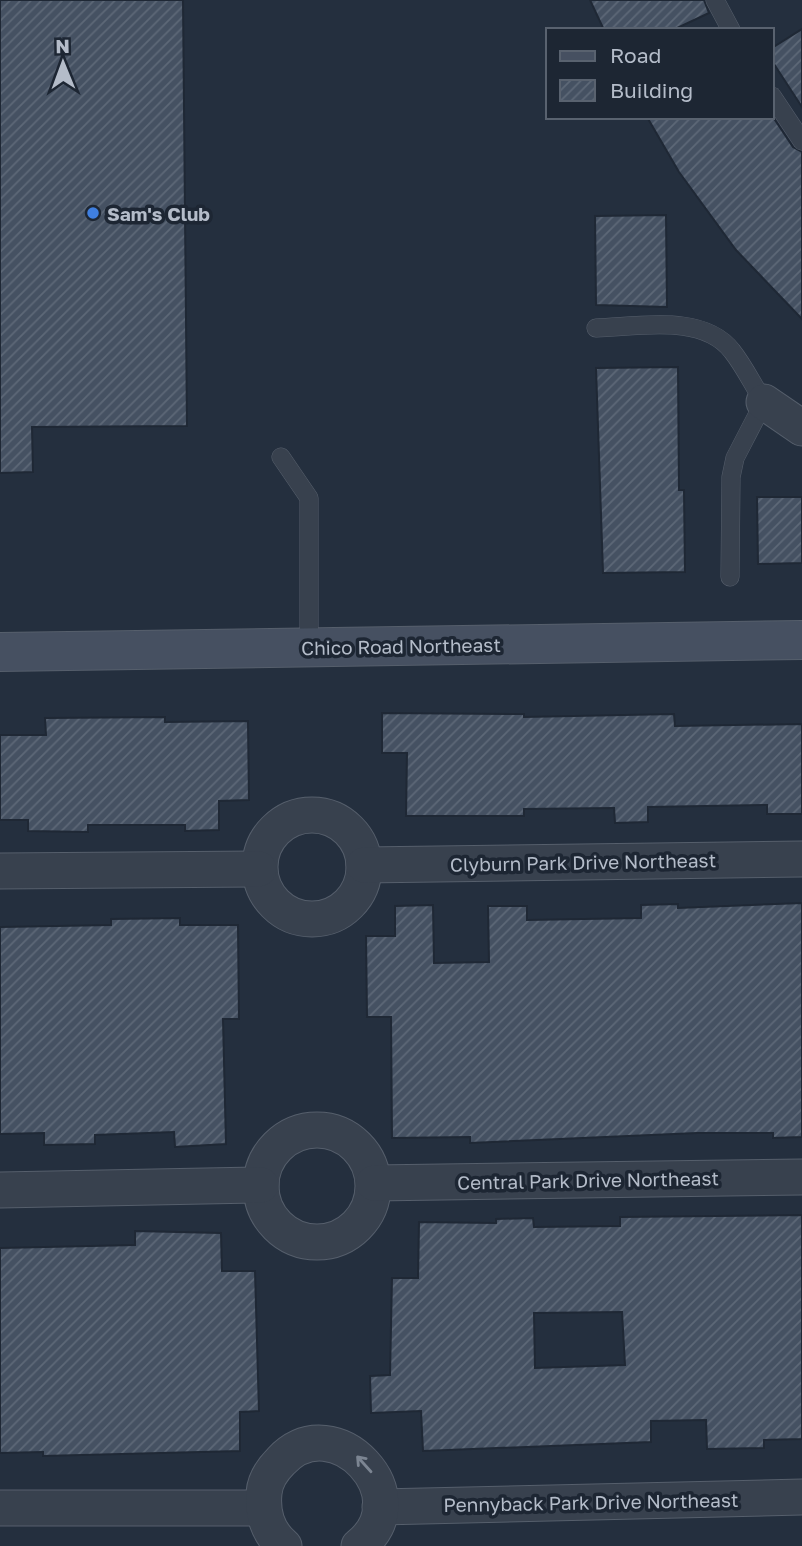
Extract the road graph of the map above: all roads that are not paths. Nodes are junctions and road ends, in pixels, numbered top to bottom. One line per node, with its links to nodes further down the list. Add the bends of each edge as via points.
1 (715, 0): 2 (lane)
2 (730, 28)
3 (774, 99): 4 (lane)
4 (802, 141)
5 (596, 328): 6 (lane, via 696,328 731,349)
6 (764, 402): 7 (street); 9 (lane, via 735,458 731,477)
7 (802, 428)
8 (281, 457): 11 (lane, via 309,498)
9 (730, 577)
10 (802, 640): 11 (street, Chico Road Northeast)
11 (309, 648): 12 (street, Chico Road Northeast)
12 (0, 652)
13 (802, 859): 14 (street, Clyburn Park Drive Northeast)
14 (364, 865): 15 (street, via 358,892 350,903 338,912 312,919 282,910 262,885); 15 (street, via 362,852 347,828 323,815 309,814 296,816 273,831 260,856)
15 (259, 869): 16 (street)
16 (0, 871)
17 (802, 1177): 18 (street, Central Park Drive Northeast)
18 (373, 1183): 19 (street, via 371,1169 356,1145 317,1130 289,1137 278,1146 263,1171); 19 (street, via 372,1199 355,1227 327,1241 302,1240 281,1228 263,1202)
19 (261, 1185): 20 (street)
20 (0, 1190)
21 (802, 1497): 22 (street, Pennyback Park Drive Northeast)
22 (380, 1507): 24 (street, one-way to 24, via 379,1491 365,1462 337,1446 320,1444 301,1447 272,1471); 26 (street, via 375,1526)
23 (0, 1508): 24 (street)
24 (263, 1508): 25 (street, via 268,1526)
25 (284, 1546)
26 (359, 1546)

